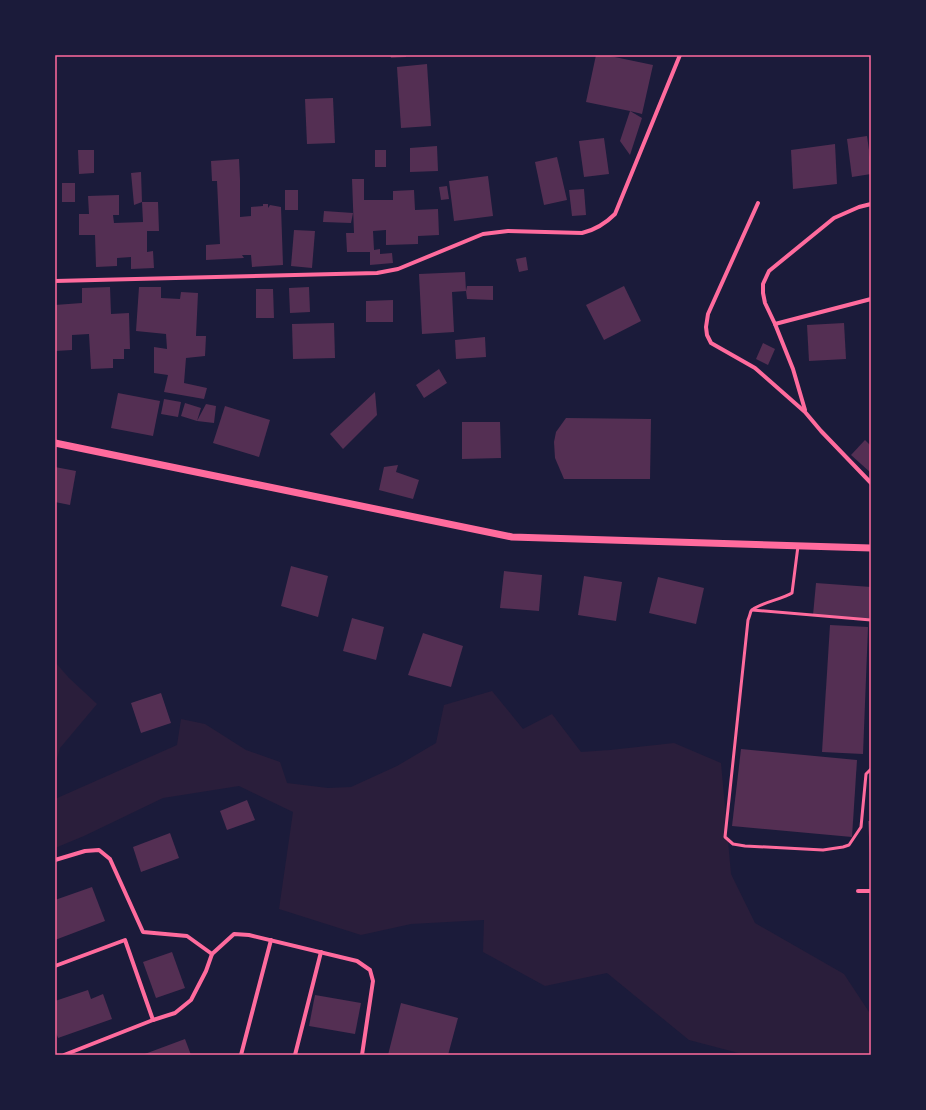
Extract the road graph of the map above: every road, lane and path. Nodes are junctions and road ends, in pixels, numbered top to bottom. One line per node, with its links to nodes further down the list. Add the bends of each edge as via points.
1 (680, 55): 4 (street, via 615,214 593,231 508,231 483,234 398,269 377,273)
2 (758, 203): 7 (street, via 708,314 706,335 711,343 755,368)
3 (871, 204): 6 (street, via 834,218 769,270 763,293)
4 (55, 281)
5 (871, 299): 6 (street)
6 (775, 324): 7 (street, via 793,369)
7 (805, 412): 9 (street)
8 (55, 443): 10 (street, via 512,537)
9 (871, 483)
10 (798, 546): 11 (street); 12 (lane, via 792,593 756,606)
11 (871, 548)
12 (752, 610): 13 (lane); 14 (lane, via 748,620 725,837 733,844 745,846 823,850 849,845 861,827 866,774)
13 (871, 620)
14 (871, 769)
15 (55, 860): 20 (street, via 85,850 99,850 110,859 143,932 187,936)
16 (858, 891): 17 (street)
17 (871, 891)
18 (271, 940): 19 (street); 20 (street, via 234,934); 24 (street)
19 (321, 952): 25 (street); 26 (street, via 357,961 370,970 373,981)
20 (212, 954): 22 (street, via 191,1000 174,1013)
21 (55, 966): 22 (street, via 125,940)
22 (153, 1020): 23 (street)
23 (64, 1055)
24 (241, 1055)
25 (295, 1055)
26 (362, 1055)

